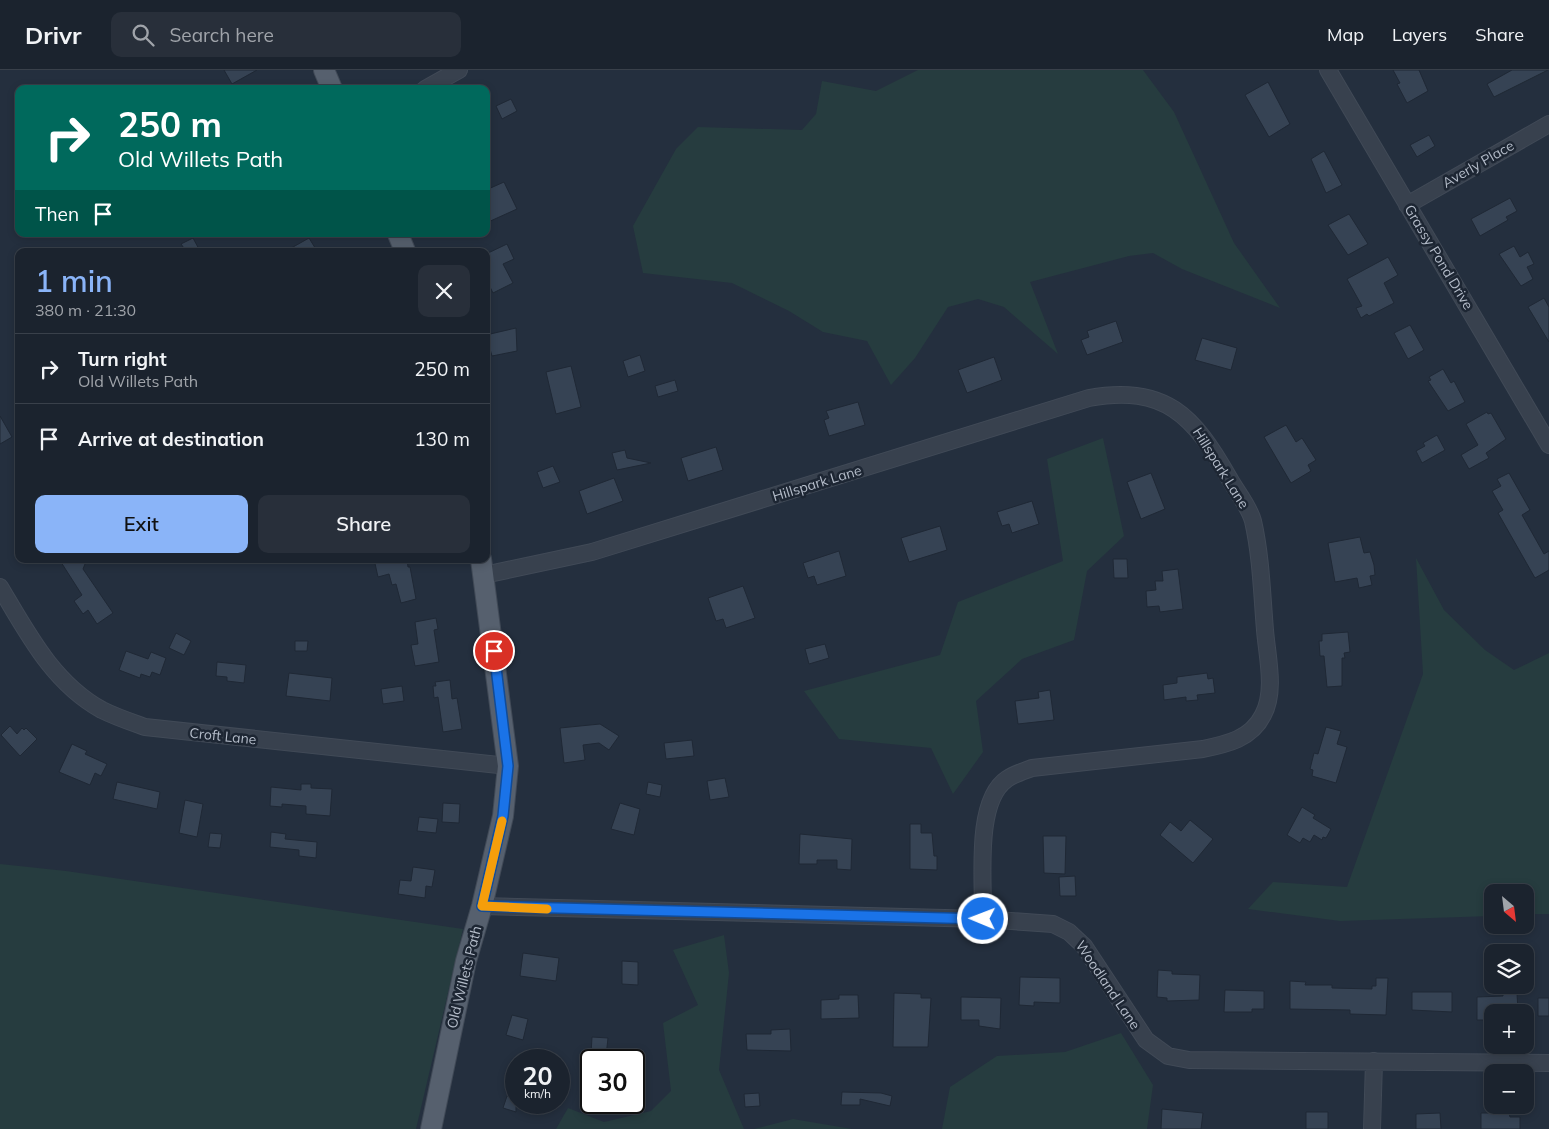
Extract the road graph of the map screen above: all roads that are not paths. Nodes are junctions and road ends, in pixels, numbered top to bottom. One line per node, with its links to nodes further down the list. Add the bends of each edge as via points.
1 (324, 70): 4 (main road)
2 (459, 70): 5 (street)
3 (1328, 70): 7 (street, Grassy Pond Drive)
4 (330, 85)
5 (432, 85)
6 (1549, 124): 7 (street, Averly Place)
7 (1407, 205): 8 (street, Grassy Pond Drive)
8 (1549, 445)
9 (482, 567): 11 (main road, Old Willets Path); 13 (street, Hillspark Lane, via 592,552 1089,398 1116,393 1146,396 1173,408 1198,428 1252,519 1260,575 1269,693 1263,715 1251,732 1228,744 1032,768 1006,779 990,800 984,831)
10 (0, 587): 11 (street, Croft Lane, via 58,677 103,710 145,727)
11 (508, 766): 12 (main road, Old Willets Path, via 503,816)
12 (482, 906): 13 (street, Woodland Lane); 16 (main road, Old Willets Path, via 466,961)
13 (983, 919): 14 (street, Woodland Lane, via 1053,924 1069,932 1084,946 1146,1040 1168,1056 1189,1060)
14 (1374, 1061): 15 (street, Woodland Lane); 17 (street)
15 (1549, 1063)
16 (431, 1129)
17 (1372, 1129)

